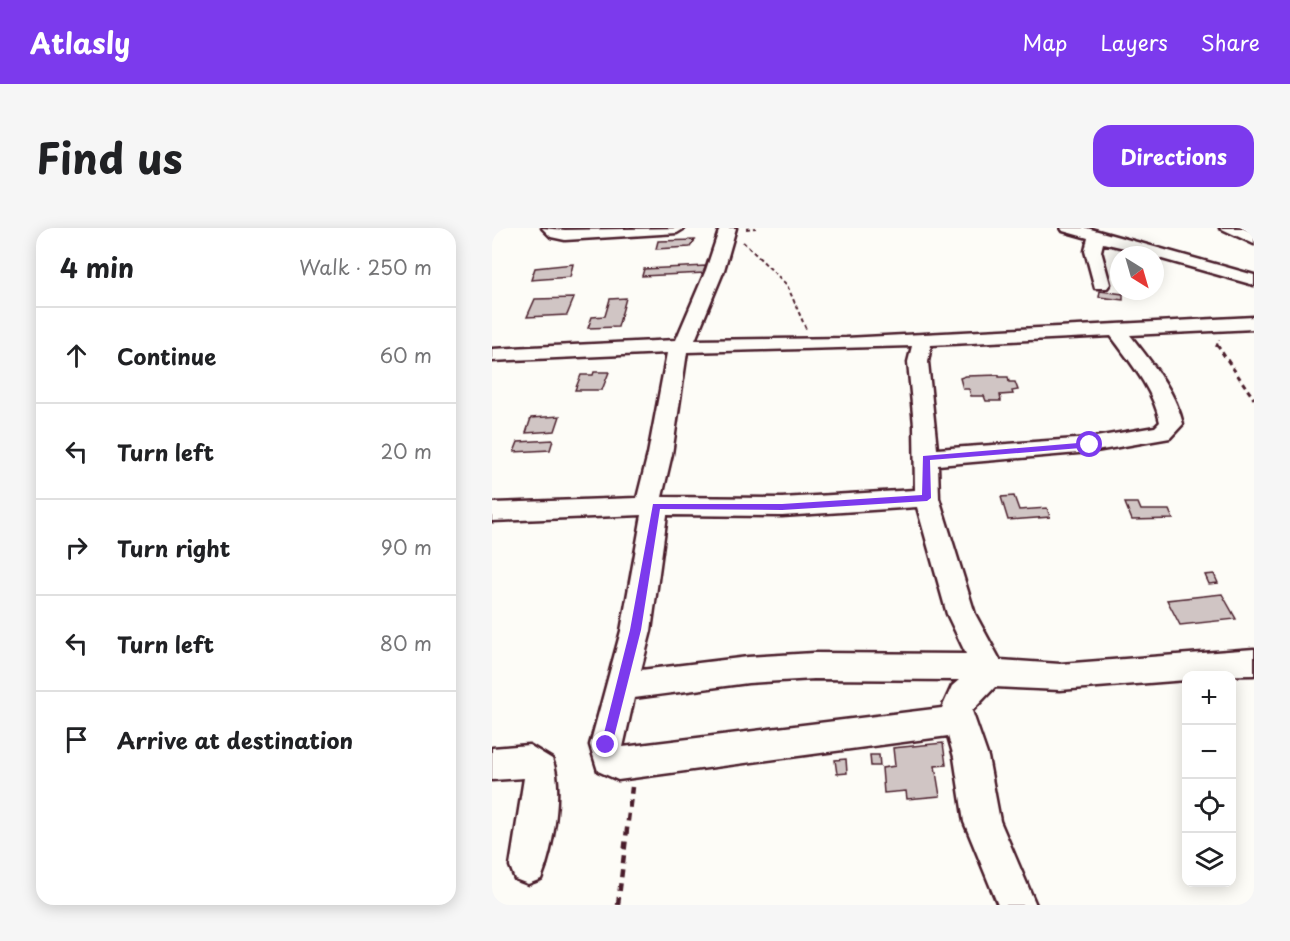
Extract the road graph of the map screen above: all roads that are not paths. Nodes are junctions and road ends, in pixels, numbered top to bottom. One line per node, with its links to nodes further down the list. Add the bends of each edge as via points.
1 (550, 228): 2 (street, via 565,235)
2 (677, 228)
3 (1228, 228): 7 (street)
4 (1069, 229): 6 (street)
5 (728, 231): 13 (street)
6 (1096, 238): 8 (street); 9 (street, via 1093,251)
7 (1254, 239)
8 (1254, 280)
9 (1101, 284)
10 (1254, 323): 11 (street)
11 (1115, 329): 12 (street); 15 (street, via 1160,392 1171,418 1168,429 1090,445)
12 (923, 339): 13 (street); 15 (street, via 918,372)
13 (681, 346): 14 (street); 17 (street)
14 (492, 355)
15 (926, 458): 16 (street)
16 (927, 498): 17 (street, via 782,507); 20 (street, via 961,614)
17 (652, 506): 18 (street); 21 (street, via 636,630)
18 (492, 512)
19 (1254, 662): 20 (street, via 1060,677)
20 (988, 670): 21 (street, via 814,666); 22 (street, via 958,703)
21 (620, 686): 22 (street, via 606,745 610,760 618,764)
22 (958, 720): 25 (street, via 971,757 982,822)
23 (492, 764): 24 (street, via 529,760 540,770 542,784)
24 (528, 866)
25 (1017, 905)

